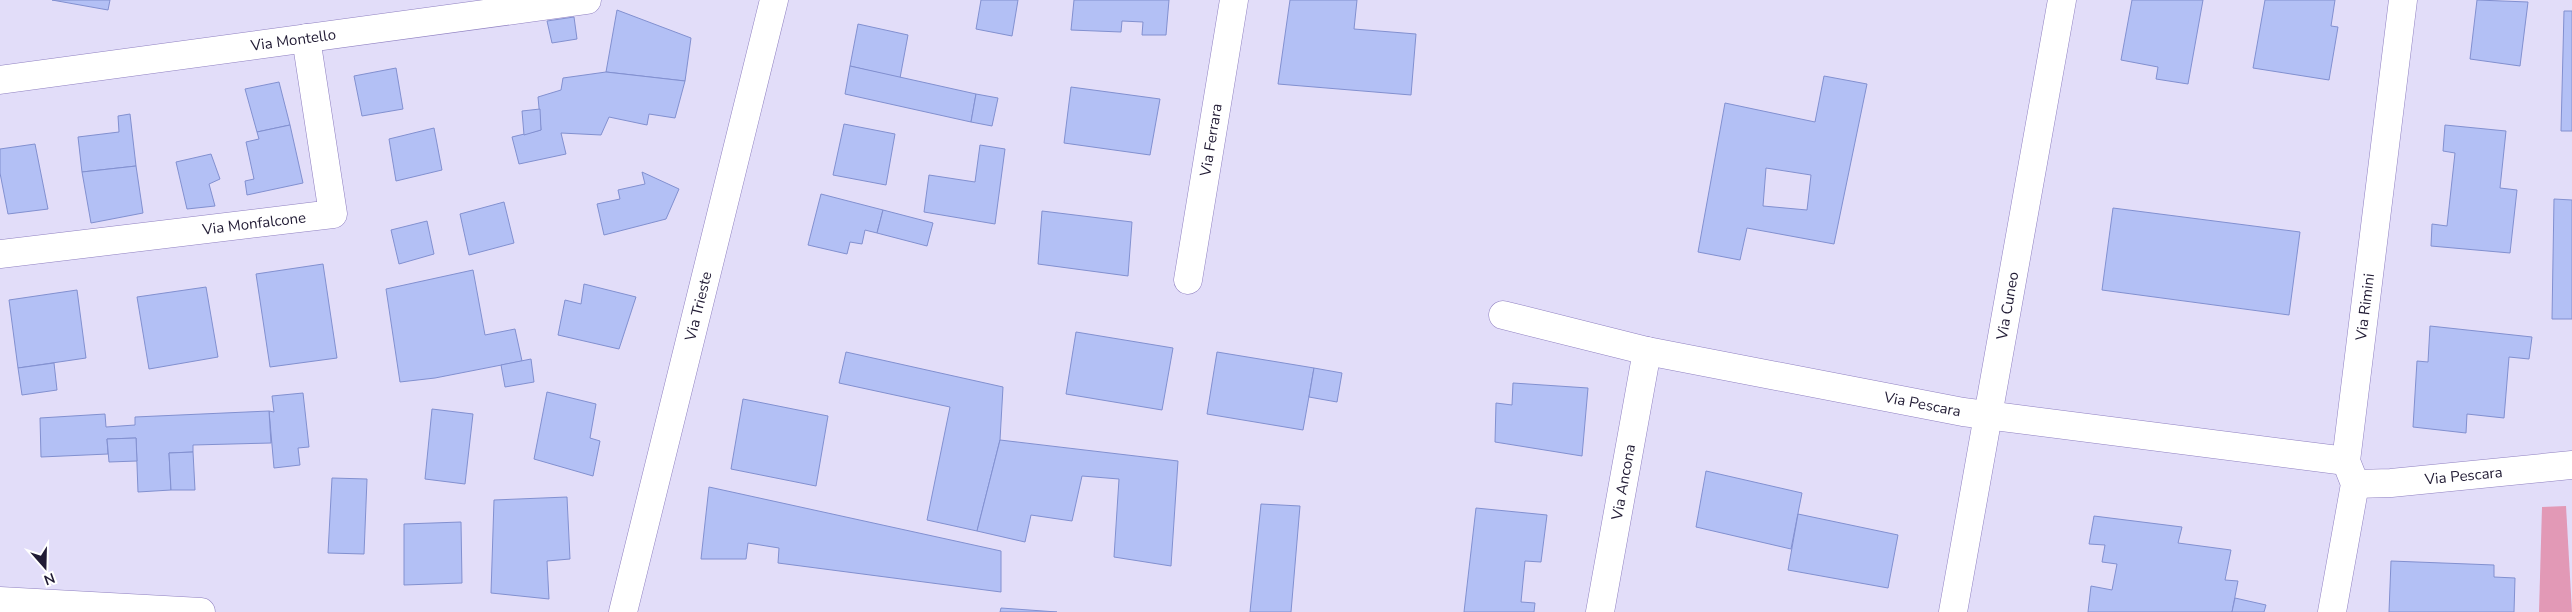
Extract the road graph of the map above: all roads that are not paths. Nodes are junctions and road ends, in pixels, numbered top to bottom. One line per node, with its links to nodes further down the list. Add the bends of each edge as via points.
1 (588, 0): 6 (street, Via Montello)
2 (774, 0): 17 (street, Via Trieste)
3 (1234, 0): 9 (street, Via Ferrara)
4 (2062, 0): 12 (street, Via Cuneo)
5 (2403, 0): 14 (street, Via Rimini)
6 (306, 38): 7 (street, Via Montello); 8 (street, Via Monfalcone, via 333,214)
7 (0, 80)
8 (0, 254)
9 (1188, 280)
10 (1503, 316): 11 (street, Via Pescara)
11 (1647, 351): 12 (street, Via Pescara); 18 (street, Via Ancona)
12 (1989, 415): 14 (street, Via Pescara); 19 (street, Via Cuneo)
13 (2572, 465): 14 (street, Via Pescara, via 2390,483)
14 (2350, 473): 20 (street, Via Rimini)
15 (0, 601): 16 (street)
16 (201, 612)
17 (623, 612)
18 (1600, 612)
19 (1953, 612)
20 (2332, 612)

